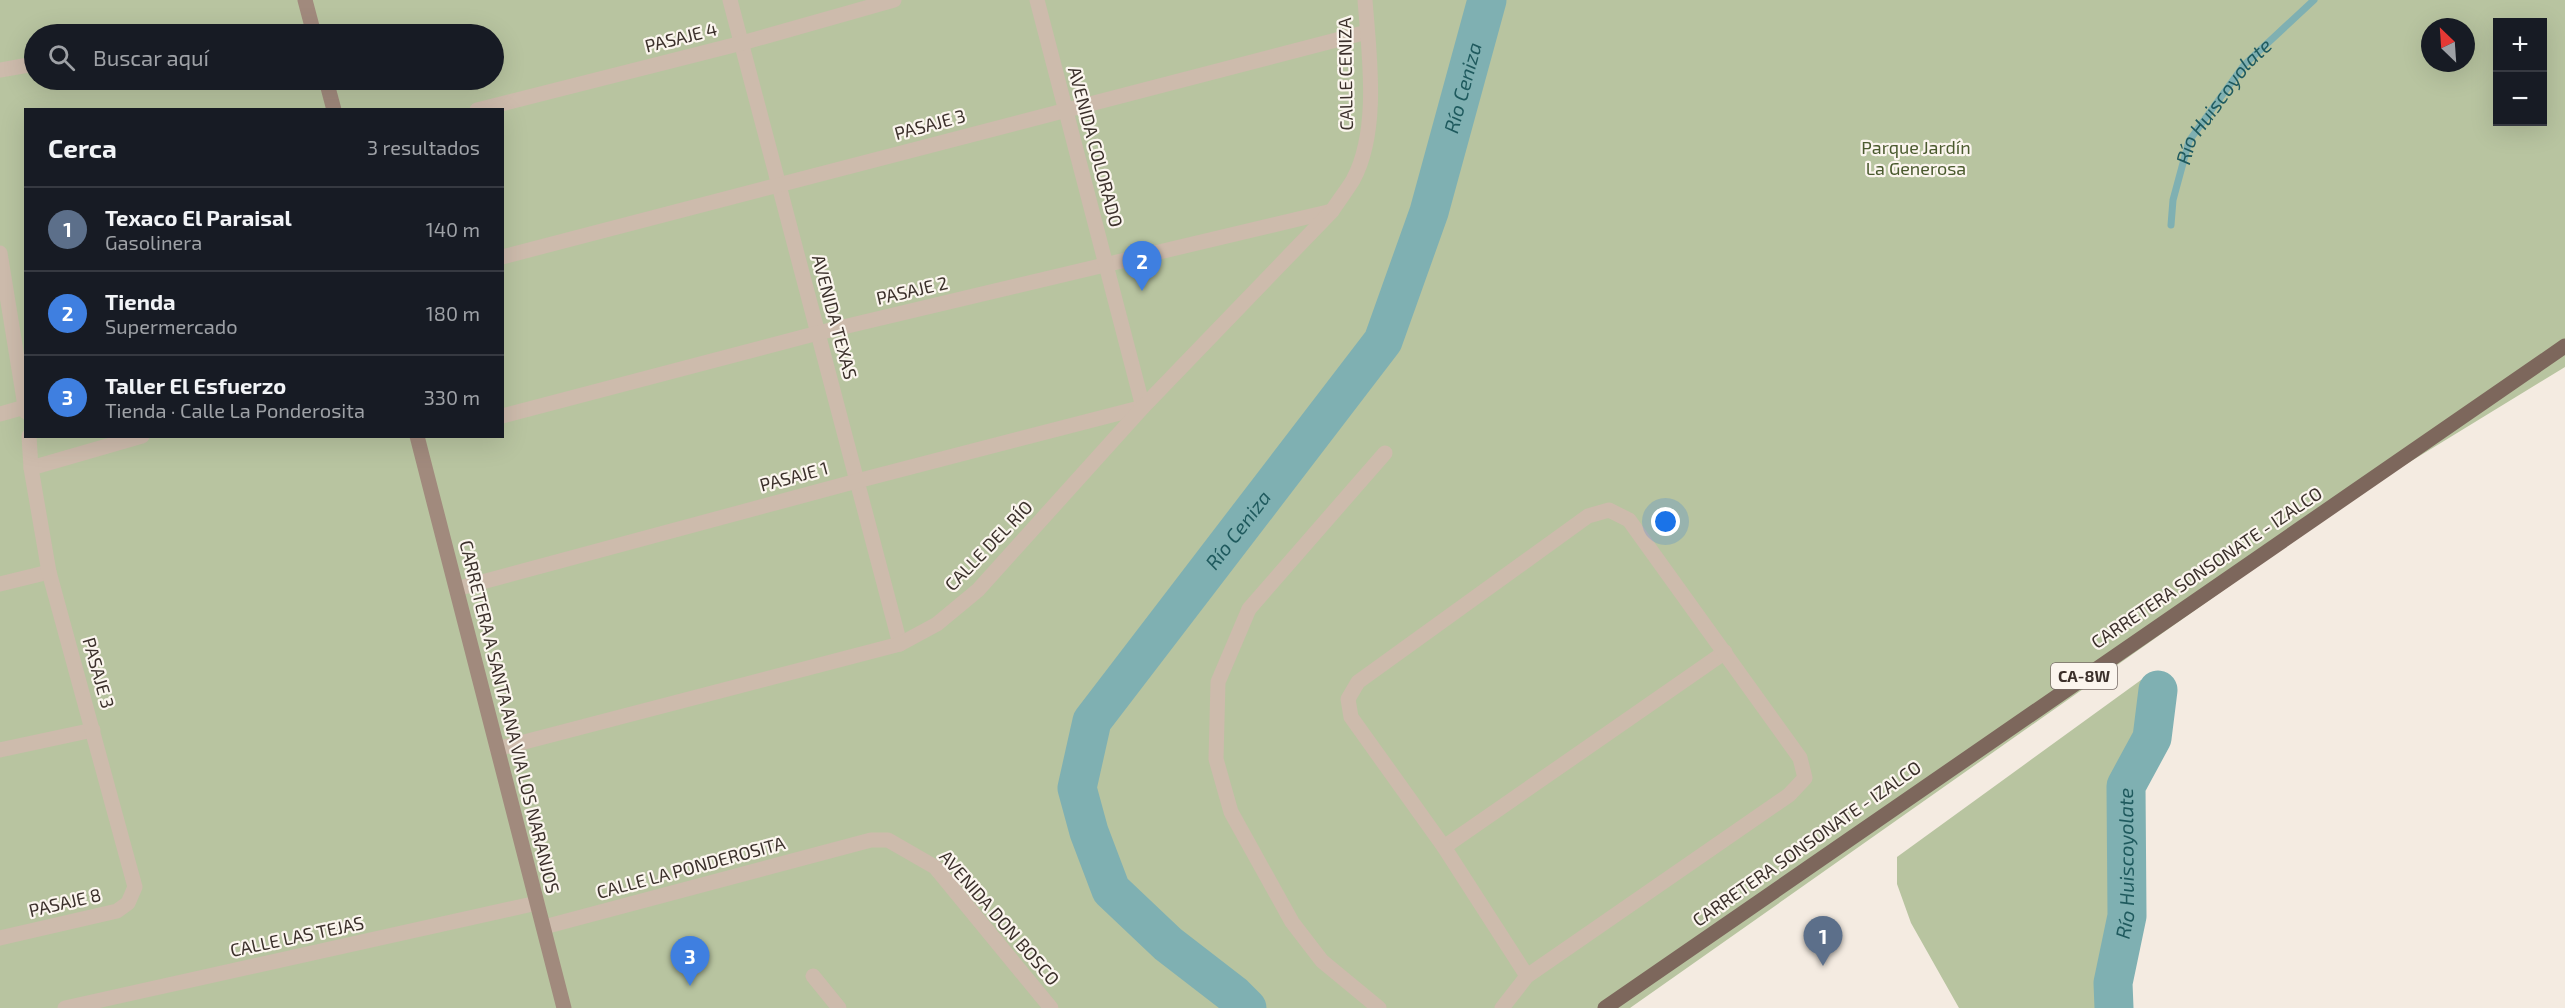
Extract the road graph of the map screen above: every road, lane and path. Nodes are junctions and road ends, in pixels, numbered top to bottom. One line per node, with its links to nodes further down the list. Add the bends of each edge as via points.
1 (305, 0): 6 (main road)
2 (730, 0): 8 (street, AVENIDA TEXAS)
3 (894, 0): 8 (street, PASAJE 4)
4 (1037, 0): 14 (street, AVENIDA COLORADO)
5 (1365, 0): 7 (street, CALLE CENIZA)
6 (311, 24)
7 (1367, 32): 14 (street, PASAJE 3); 16 (street, CALLE CENIZA, via 1370,117 1365,147 1353,179)
8 (742, 43): 13 (street, PASAJE 4); 15 (street, AVENIDA TEXAS)
9 (24, 66): 10 (street)
10 (0, 70)
11 (329, 90): 12 (main road)
12 (333, 108)
13 (485, 108)
14 (1065, 109): 15 (street, PASAJE 3); 19 (street, AVENIDA COLORADO)
15 (779, 186): 17 (street, PASAJE 3); 20 (street, AVENIDA TEXAS)
16 (1332, 211): 19 (street, PASAJE 2); 23 (street, CALLE DEL RÍO)
17 (504, 256)
18 (1, 261): 22 (street)
19 (1106, 266): 20 (street, PASAJE 2); 23 (street, AVENIDA COLORADO)
20 (818, 333): 26 (street, PASAJE 2); 32 (street, AVENIDA TEXAS)
21 (2565, 346): 55 (main road, CARRETERA SONSONATE - IZALCO / CA-8W)
22 (24, 403)
23 (1143, 407): 32 (street, PASAJE 1); 36 (street, CALLE DEL RÍO, via 978,590 937,624)
24 (24, 409): 25 (street)
25 (0, 414)
26 (504, 415)
27 (29, 438): 31 (street, PASAJE 3)
28 (135, 438): 31 (street)
29 (419, 438): 35 (main road, CARRETERA A SANTA ANA VIA LOS NARANJOS)
30 (1385, 453): 53 (street, via 1249,609 1218,682 1216,759 1231,812 1292,922 1323,961)
31 (31, 468): 33 (street, PASAJE 3)
32 (857, 480): 35 (street, PASAJE 1); 36 (street, AVENIDA TEXAS)
33 (50, 572): 34 (street); 38 (street, PASAJE 3)
34 (0, 584)
35 (456, 589): 39 (main road, CARRETERA A SANTA ANA VIA LOS NARANJOS)
36 (900, 644): 39 (street, CALLE DEL RÍO)
37 (1725, 652): 42 (street); 42 (street, via 1629,520 1609,510 1588,516 1358,682 1348,699 1351,717); 48 (street, via 1800,758 1805,778 1789,795)
38 (93, 730): 40 (street); 43 (street, PASAJE 3)
39 (498, 749): 44 (main road, CARRETERA A SANTA ANA VIA LOS NARANJOS)
40 (0, 750)
41 (848, 846): 45 (street, CALLE LA PONDEROSITA); 52 (street, AVENIDA DON BOSCO, via 888,840 935,867)
42 (1444, 848): 48 (street)
43 (133, 891): 46 (street, PASAJE 8, via 128,903 117,911)
44 (537, 903): 45 (main road, CARRETERA A SANTA ANA VIA LOS NARANJOS); 49 (street, CALLE LAS TEJAS)
45 (544, 927): 50 (main road, CARRETERA A SANTA ANA VIA LOS NARANJOS)
46 (0, 938)
47 (813, 976): 51 (street)
48 (1527, 976): 54 (street)
49 (65, 1008)
50 (564, 1008)
51 (839, 1008)
52 (1051, 1008)
53 (1379, 1008)
54 (1502, 1008)
55 (1605, 1008)

